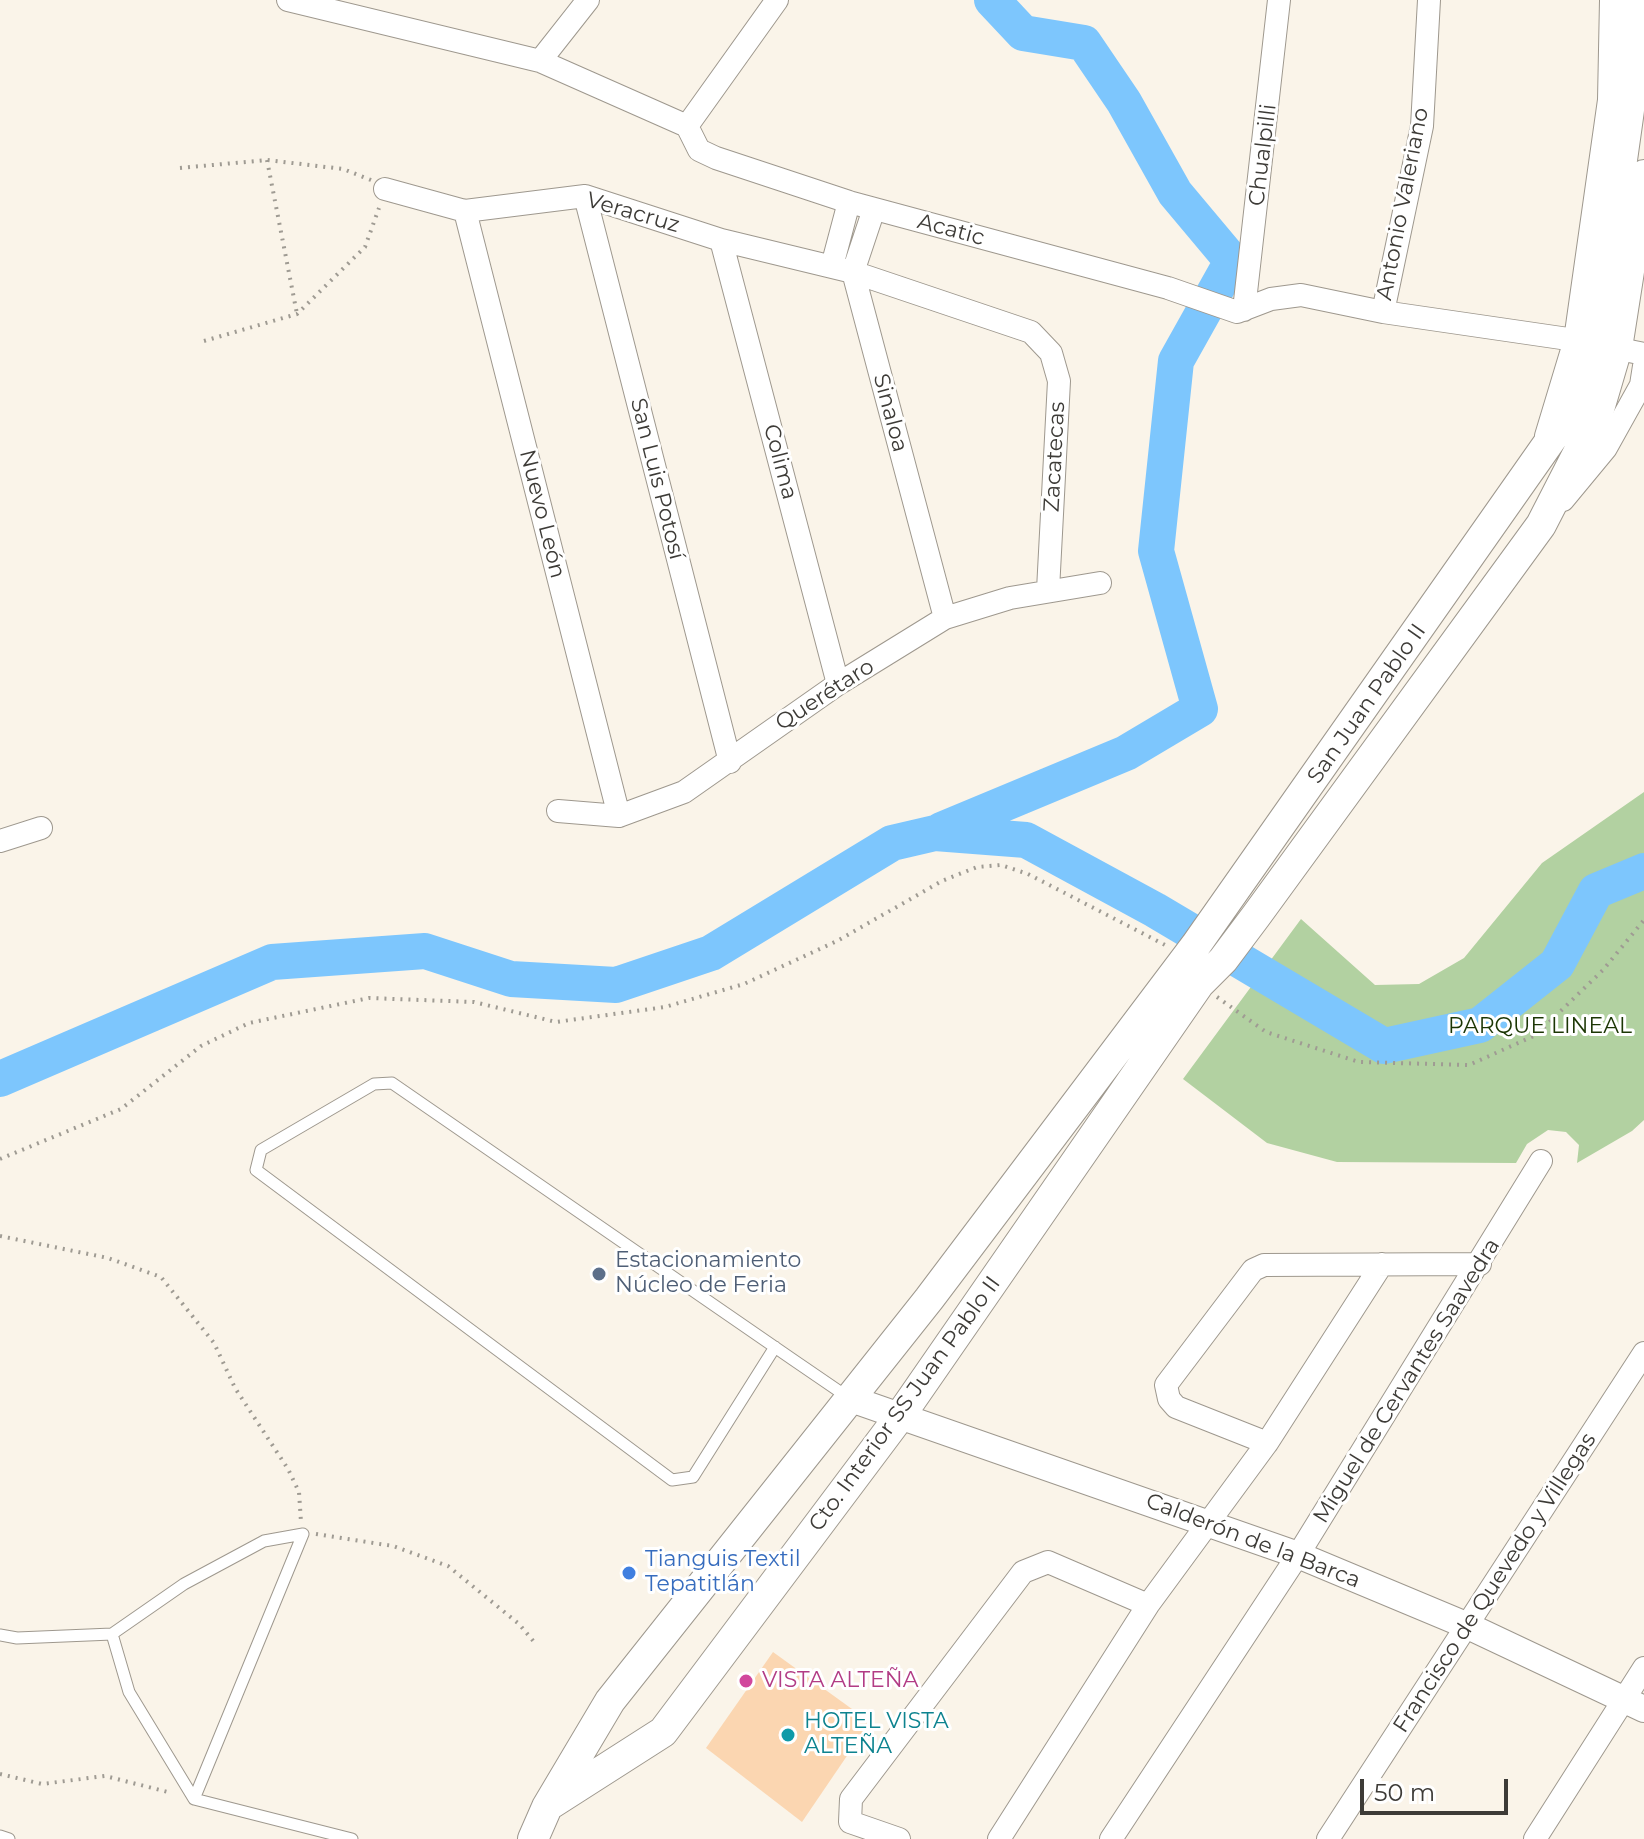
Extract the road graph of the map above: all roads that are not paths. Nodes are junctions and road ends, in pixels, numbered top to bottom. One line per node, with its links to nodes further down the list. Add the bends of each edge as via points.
1 (288, 0): 8 (street, Acatic)
2 (588, 0): 8 (street)
3 (777, 0): 9 (street)
4 (1279, 0): 18 (street, Chualpilli)
5 (1429, 0): 19 (street, Antonio Valeriano, via 1422,126)
6 (1611, 0): 21 (street, San Juan Pablo II)
7 (1635, 0): 21 (main road, San Juan Pablo II)
8 (540, 61): 9 (street, Acatic)
9 (687, 126): 13 (street, Acatic, via 699,150 716,158)
10 (1644, 175): 21 (main road, San Juan Pablo II)
11 (385, 189): 15 (street, Veracruz)
12 (585, 196): 15 (street, Veracruz); 16 (street, Veracruz); 29 (street, San Luis Potosí)
13 (849, 202): 14 (street, Acatic); 17 (street, Sinaloa)
14 (874, 209): 17 (street); 18 (street, Acatic)
15 (465, 211): 31 (street, Nuevo León)
16 (721, 240): 17 (street, Veracruz); 28 (street, Colima)
17 (843, 269): 20 (street, Veracruz); 27 (street, Sinaloa)
18 (1241, 311): 19 (street, via 1301,295)
19 (1383, 312): 21 (street)
20 (1031, 332): 26 (street, Zacatecas, via 1051,353 1059,381)
21 (1608, 347): 23 (street, via 1626,385 1600,451); 24 (main road, San Juan Pablo II, via 1597,416); 35 (main road, San Juan Pablo II, via 1538,463 1232,896)
22 (1644, 366): 23 (street, San Juan Pablo II, via 1630,408)
23 (1578, 483): 24 (street, San Juan Pablo II)
24 (1541, 525): 34 (main road, San Juan Pablo II)
25 (1100, 583): 26 (street, Querétaro)
26 (1048, 590): 27 (street, Querétaro)
27 (945, 618): 28 (street, Querétaro)
28 (838, 684): 29 (street, Querétaro)
29 (730, 762): 31 (street, Querétaro, via 684,792)
30 (558, 811): 31 (street, Querétaro)
31 (619, 816)
32 (41, 828): 33 (street)
33 (0, 841)
34 (1223, 960): 35 (main road, Cto. Interior SS Juan Pablo II)
35 (1194, 962): 41 (main road, Cto. Interior SS Juan Pablo II); 42 (main road, Cto. Interior SS Juan Pablo II)
36 (1541, 1161): 38 (street, Miguel de Cervantes Saavedra)
37 (1382, 1264): 38 (street); 43 (street); 43 (street, via 1264,1265 1253,1270 1166,1385 1176,1407)
38 (1480, 1264): 45 (street, Miguel de Cervantes Saavedra)
39 (775, 1347): 39 (lane, via 392,1083 374,1084 261,1150 256,1170 672,1480 693,1477); 41 (lane)
40 (1639, 1360): 47 (street, Francisco de Quevedo y Villegas)
41 (851, 1399): 42 (street, Calderón de la Barca); 53 (main road, Cto. Interior SS Juan Pablo II, via 610,1701)
42 (900, 1416): 44 (street, Calderón de la Barca); 53 (main road, Cto. Interior SS Juan Pablo II, via 663,1732)
43 (1267, 1443): 44 (street)
44 (1210, 1523): 45 (street, Calderón de la Barca); 46 (street)
45 (1298, 1555): 47 (street, Calderón de la Barca); 60 (street, Miguel de Cervantes Saavedra)
46 (1148, 1605): 58 (street, via 1048,1562 1023,1572 851,1799 850,1822); 59 (street)
47 (1468, 1626): 51 (street, Calderón de la Barca); 61 (street, Francisco de Quevedo y Villegas)
48 (112, 1634): 49 (lane); 52 (lane, via 129,1692); 52 (lane, via 184,1584 264,1541 303,1534)
49 (0, 1635)
50 (1644, 1668): 51 (street)
51 (1634, 1705): 62 (street)
52 (194, 1799): 56 (lane)
53 (547, 1807): 57 (main road, Cto. Interior SS Juan Pablo II)
54 (0, 1836): 55 (lane)
55 (9, 1839)
56 (352, 1839)
57 (533, 1839)
58 (899, 1839)
59 (999, 1839)
60 (1111, 1839)
61 (1328, 1839)
62 (1535, 1839)

